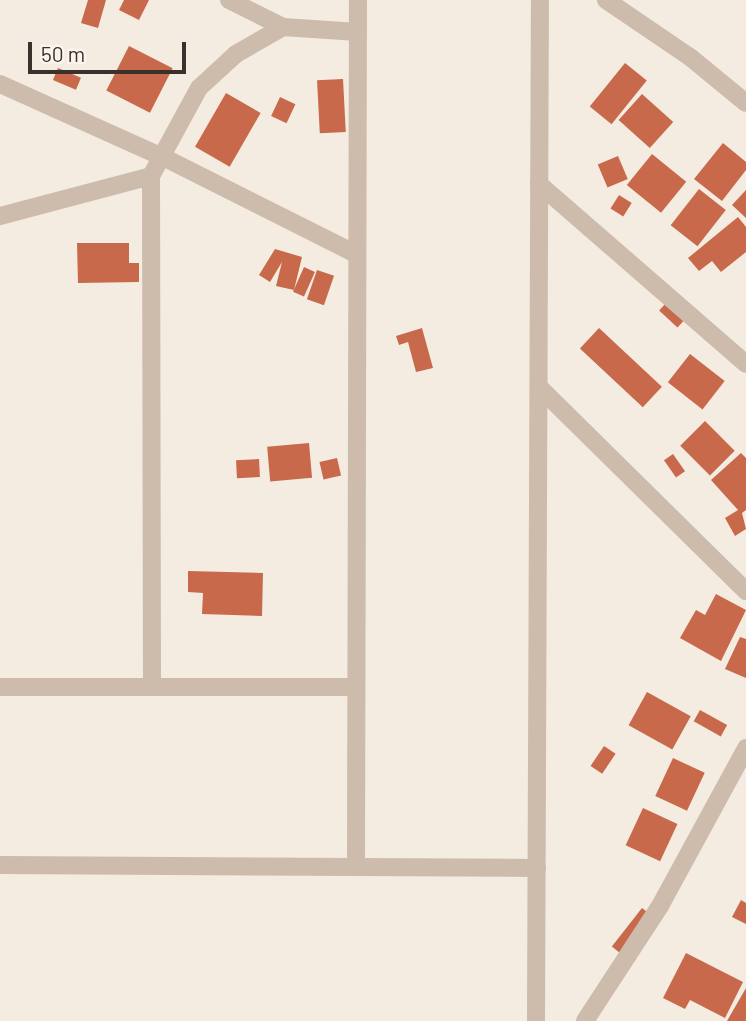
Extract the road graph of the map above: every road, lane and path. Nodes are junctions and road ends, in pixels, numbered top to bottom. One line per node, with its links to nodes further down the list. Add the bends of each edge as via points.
1 (229, 0): 5 (street)
2 (358, 0): 6 (street)
3 (540, 0): 11 (street)
4 (606, 0): 8 (street, via 690,57)
5 (283, 27): 6 (street); 9 (street, via 236,54 199,88)
6 (358, 32): 13 (street)
7 (0, 84): 9 (street)
8 (746, 103)
9 (165, 158): 10 (street); 13 (street)
10 (151, 176): 12 (street); 18 (street)
11 (539, 184): 14 (street); 15 (street)
12 (0, 216)
13 (356, 254): 19 (street)
14 (746, 364)
15 (539, 387): 16 (street); 23 (street)
16 (746, 591)
17 (0, 687): 18 (street)
18 (152, 687): 19 (street)
19 (353, 687): 22 (street)
20 (746, 748): 25 (street, via 660,906)
21 (0, 865): 22 (street)
22 (356, 867): 23 (street)
23 (537, 868): 24 (street)
24 (536, 1021)
25 (585, 1021)

